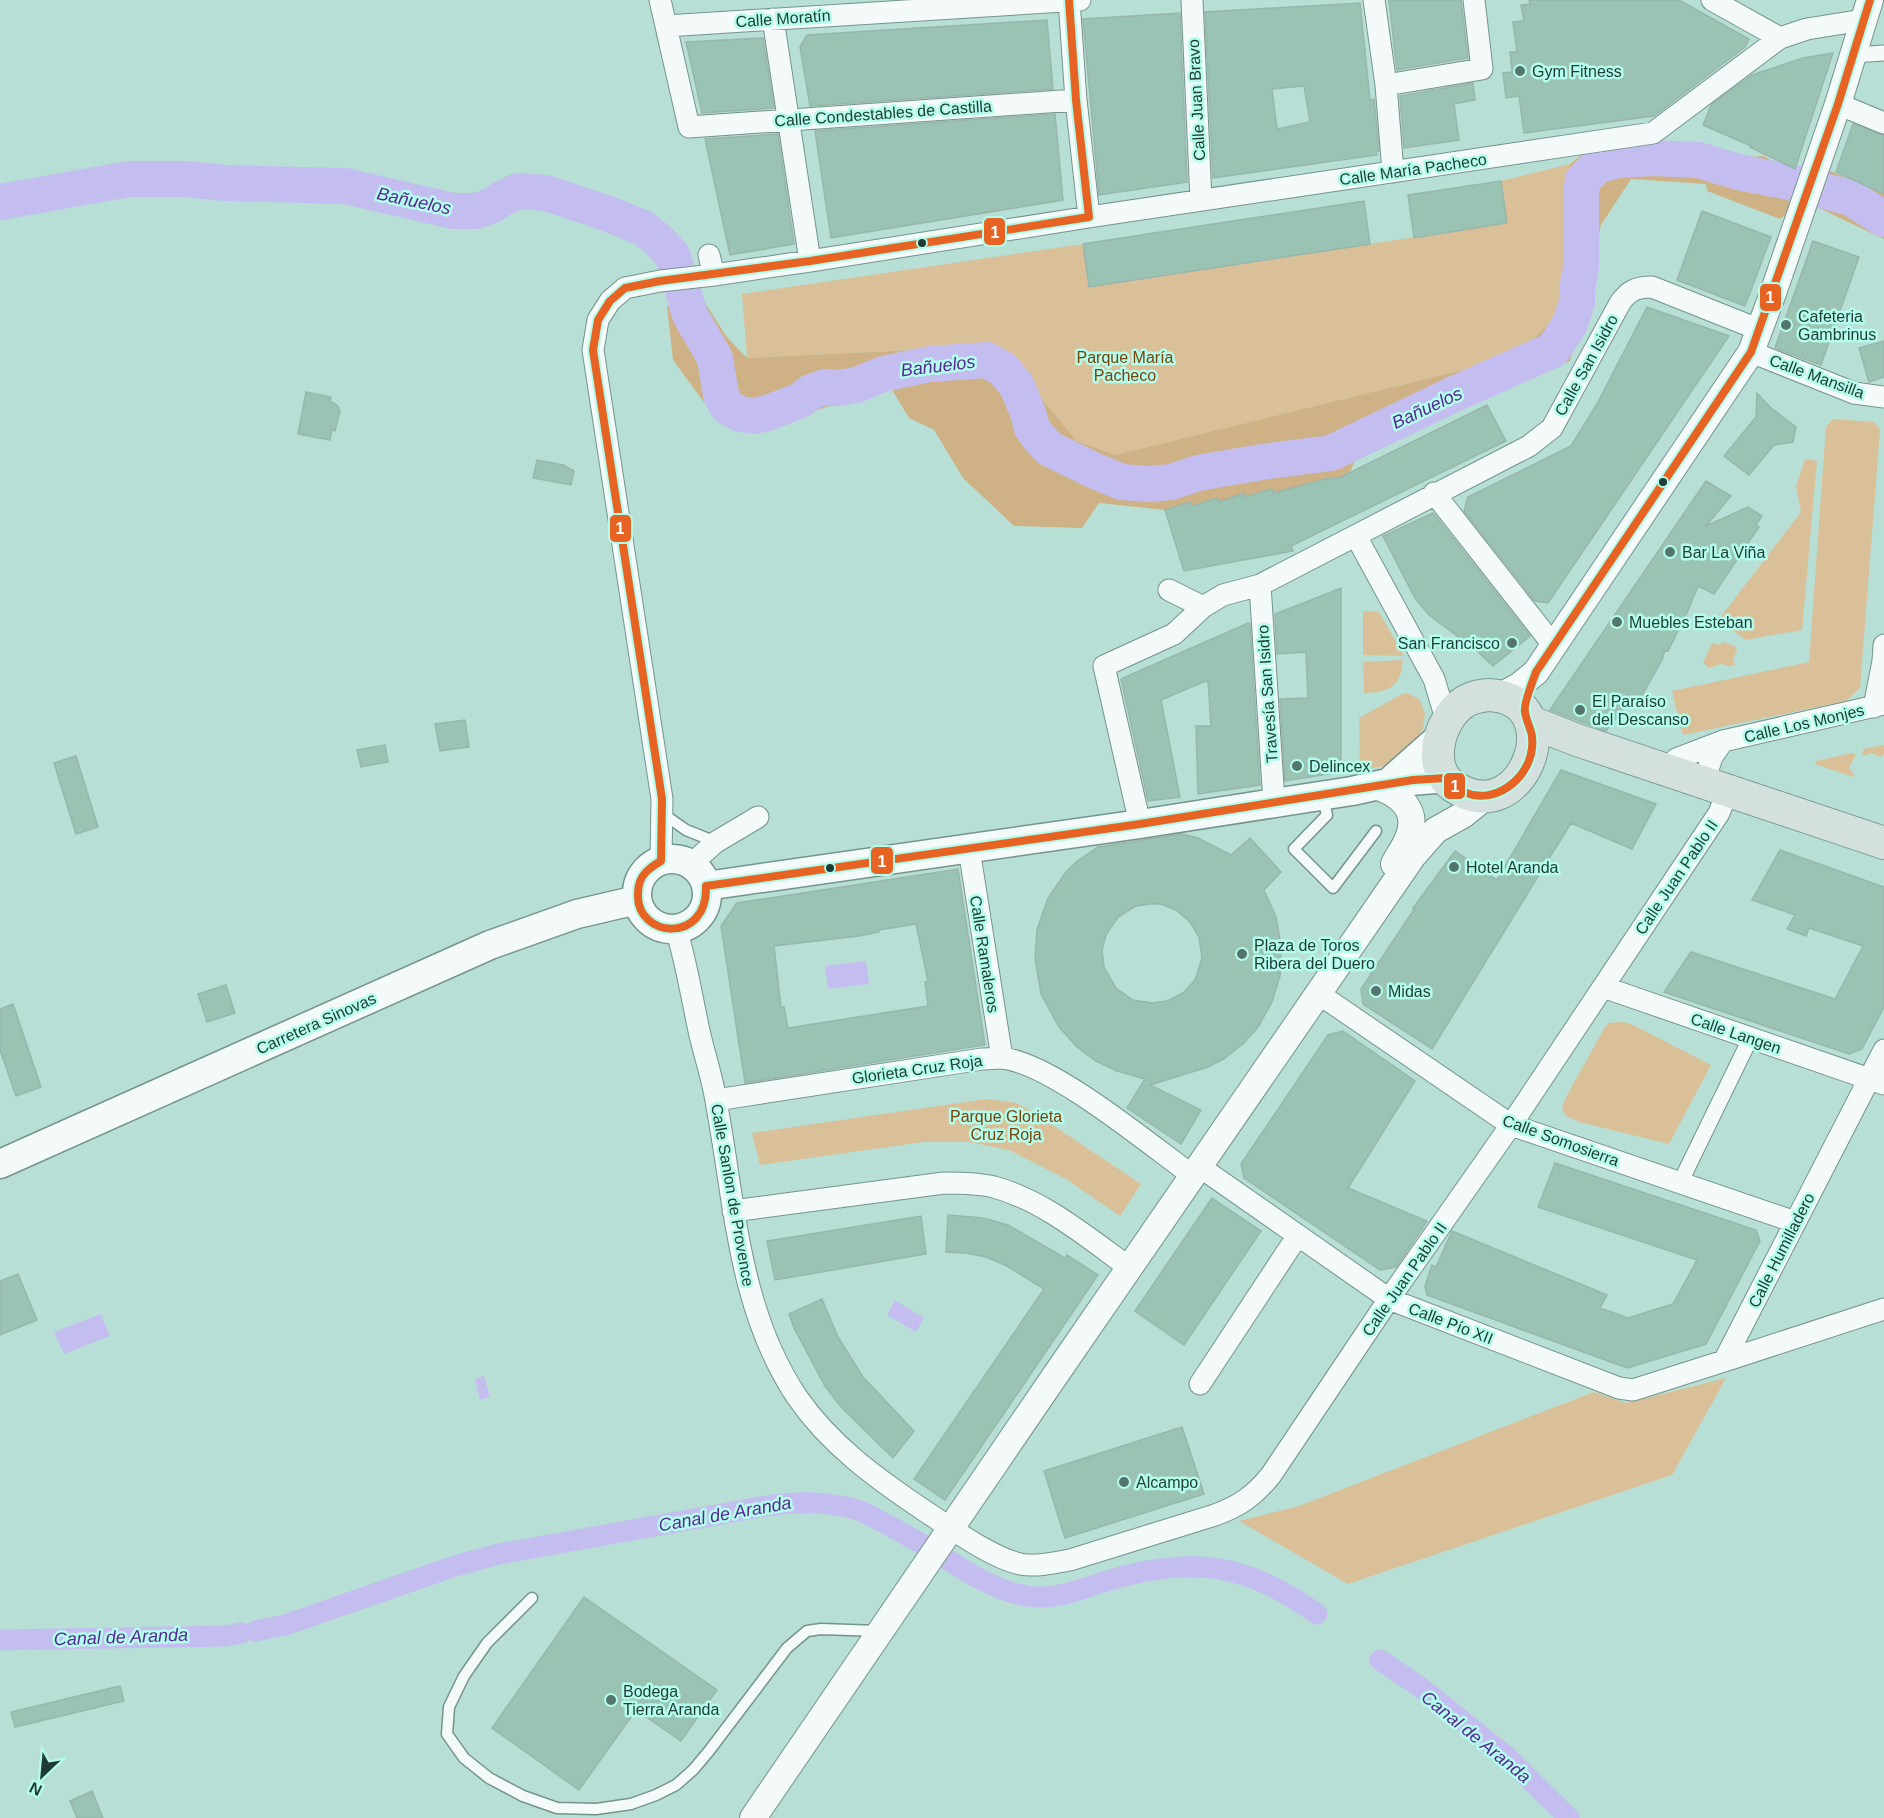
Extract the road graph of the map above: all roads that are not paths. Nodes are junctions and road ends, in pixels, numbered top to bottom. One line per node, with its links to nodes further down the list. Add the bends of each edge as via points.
1 (660, 0): 10 (street)
2 (1069, 0): 3 (street, Calle Moratín); 9 (street, Calle Moratín); 15 (street)
3 (1080, 0)
4 (1192, 0): 20 (street, Calle Juan Bravo)
5 (1374, 0): 14 (street)
6 (1474, 0): 14 (street, via 1482,69)
7 (1712, 0): 11 (street)
8 (1867, 10): 11 (street, Calle María Pacheco); 13 (street)
9 (773, 19): 10 (street, Calle Moratín); 17 (street)
10 (666, 26): 17 (street, Calle Condestables de Castilla, via 684,134)
11 (1780, 38): 19 (street, Calle María Pacheco, via 1653,133)
12 (1884, 53): 13 (street)
13 (1854, 55): 16 (street)
14 (1386, 85): 19 (street)
15 (1077, 100): 17 (street, Calle Condestables de Castilla); 21 (street)
16 (1838, 104): 18 (street); 23 (street)
17 (788, 119): 22 (street)
18 (1884, 123)
19 (1393, 172): 20 (street, Calle María Pacheco)
20 (1201, 200): 21 (street, Calle María Pacheco)
21 (1089, 217): 22 (street, Calle María Pacheco)
22 (810, 261): 46 (street, Calle María Pacheco, via 708,269 625,288 610,301 598,320 593,350)
23 (1755, 341): 24 (street, Calle Mansilla, via 1854,393); 25 (street, Calle San Isidro, via 1652,287 1639,287 1627,293 1620,303 1552,428 1529,446); 31 (street)
24 (1884, 397)
25 (1434, 493): 26 (street, Calle San Isidro); 31 (street)
26 (1356, 536): 27 (street, Calle San Isidro); 32 (street)
27 (1260, 585): 29 (street, Calle San Isidro, via 1223,595); 45 (street, Travesía San Isidro)
28 (1168, 590): 29 (street)
29 (1203, 607): 48 (street, Calle San Isidro, via 1174,634 1104,666)
30 (1884, 645): 34 (street)
31 (1554, 646): 33 (street)
32 (1434, 679): 33 (street); 35 (street)
33 (1507, 706): 35 (main road, via 1462,703); 36 (main road); 38 (main road, via 1534,735)
34 (1879, 706): 37 (street, Calle Los Monjes)
35 (1444, 729): 40 (main road, via 1438,759); 41 (main road)
36 (1577, 740): 38 (main road, via 1550,746); 39 (main road)
37 (1723, 741): 39 (street, Calle Los Monjes, via 1676,759); 42 (street, Calle Los Monjes, via 1712,757)
38 (1531, 756): 44 (main road, via 1516,783)
39 (1670, 770): 42 (main road)
40 (1449, 782): 41 (main road); 44 (main road); 49 (street)
41 (1382, 784): 43 (main road); 56 (street, via 1399,796 1411,815 1412,827)
42 (1716, 786): 52 (main road); 59 (street, Calle Juan Pablo II, via 1719,813)
43 (1322, 795): 45 (main road); 50 (lane, via 1327,815 1294,849 1333,888)
44 (1484, 798): 49 (street)
45 (1274, 802): 48 (main road)
46 (662, 813): 51 (lane, via 686,830); 54 (street, Calle María Pacheco)
47 (758, 817): 51 (street)
48 (1140, 824): 53 (main road)
49 (1436, 830): 56 (street)
50 (1376, 831)
51 (716, 842): 55 (street)
52 (1884, 843)
53 (969, 849): 55 (main road); 63 (street, Calle Ramaleros)
54 (662, 861): 55 (main road, via 673,859); 57 (main road, via 643,875)
55 (698, 875): 58 (main road, via 707,897 704,908 690,924)
56 (1383, 898): 60 (street)
57 (637, 900): 58 (main road, via 646,918 656,926); 67 (main road, Carretera Sinovas, via 561,919 490,945)
58 (676, 929): 65 (street, Calle Sanlon de Provence)
59 (1603, 987): 61 (street, Calle Langen); 66 (street, Calle Juan Pablo II)
60 (1319, 994): 66 (street, Calle Somosierra); 68 (street)
61 (1750, 1039): 64 (street, Calle Langen); 69 (street)
62 (1884, 1050): 64 (street, Calle Humilladero)
63 (1002, 1058): 65 (street, Glorieta Cruz Roja); 68 (street, Glorieta Cruz Roja, via 1055,1079)
64 (1876, 1081): 71 (street, Calle Humilladero)
65 (716, 1100): 70 (street, Calle Sanlon de Provence)
66 (1511, 1125): 69 (street, Calle Somosierra); 74 (street, Calle Juan Pablo II)
67 (0, 1164)
68 (1197, 1172): 72 (street, Calle Pío XII); 73 (street)
69 (1680, 1183): 71 (street, Calle Somosierra)
70 (733, 1211): 73 (street, via 944,1183 982,1185 1014,1193 1042,1208); 78 (street, Calle Sanlon de Provence, via 752,1300 780,1367 798,1397 840,1447)
71 (1796, 1222): 76 (street, Calle Humilladero)
72 (1298, 1235): 74 (street, Calle Pío XII); 77 (street)
73 (1130, 1268): 78 (street)
74 (1389, 1299): 76 (street, Calle Pío XII, via 1628,1390); 78 (street, Calle Juan Pablo II, via 1271,1475 1257,1492 1233,1508 1047,1564 1022,1564)
75 (1884, 1309): 76 (street)
76 (1724, 1361)
77 (1200, 1384)
78 (939, 1545): 80 (street)
79 (532, 1598): 80 (lane, via 487,1643 464,1676 449,1707 447,1734 464,1758 489,1778 557,1808 596,1809 631,1804 676,1785 693,1770 787,1648 807,1631)
80 (880, 1631): 81 (street)
81 (753, 1818)

